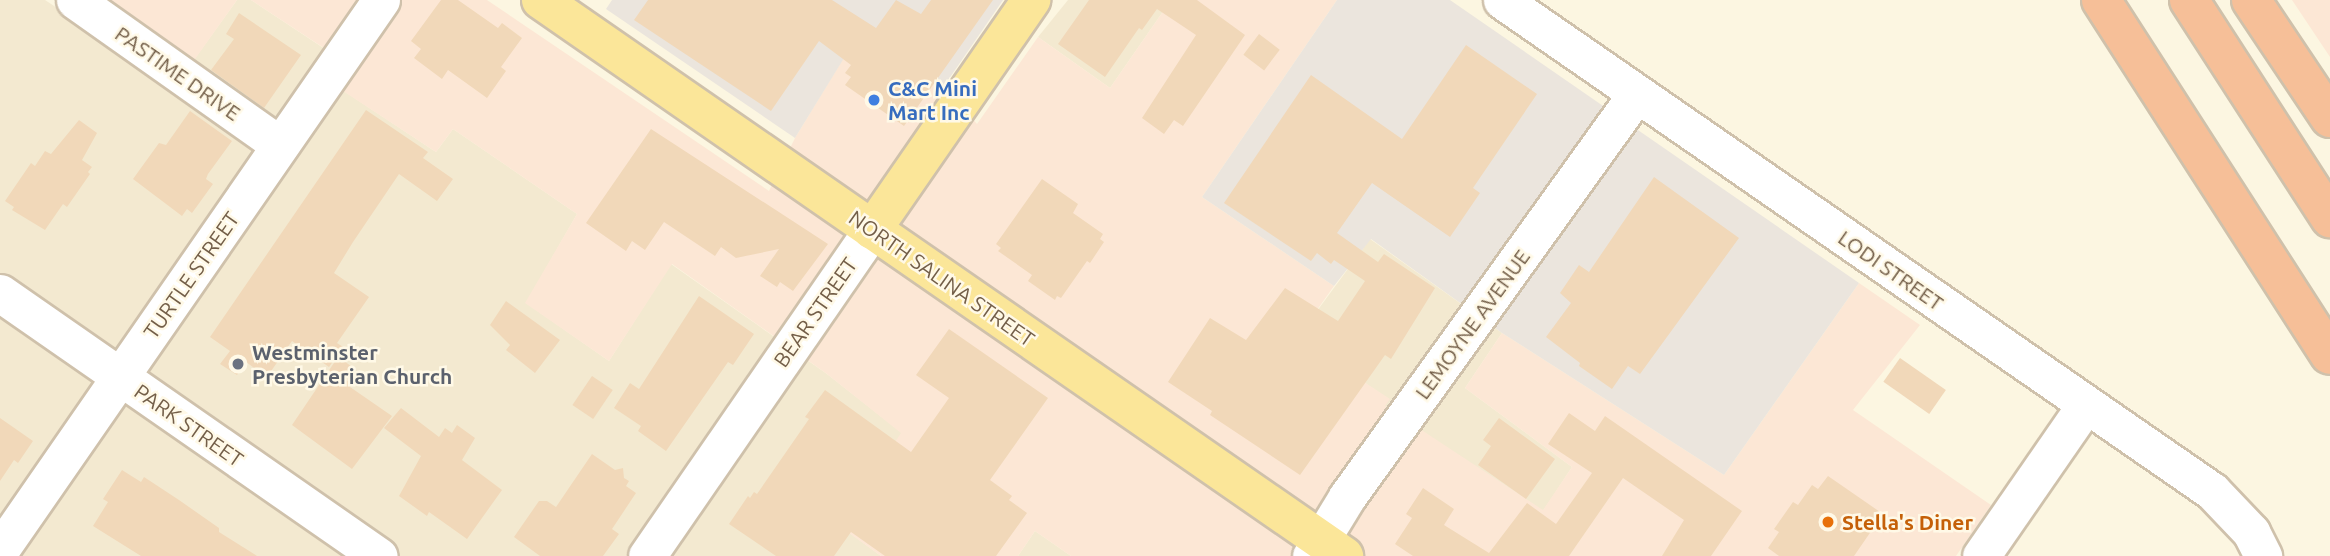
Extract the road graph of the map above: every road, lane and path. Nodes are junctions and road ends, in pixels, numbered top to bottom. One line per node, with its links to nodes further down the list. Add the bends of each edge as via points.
1 (75, 0): 11 (street, PASTIME DRIVE)
2 (381, 0): 11 (street, TURTLE STREET)
3 (541, 0): 13 (main road, NORTH SALINA STREET)
4 (1031, 0): 13 (main road, BEAR STREET)
5 (1502, 0): 9 (street, LODI STREET)
6 (2101, 0): 15 (highway)
7 (2189, 0): 12 (highway)
8 (2251, 0): 10 (highway)
9 (1637, 94): 17 (street, LODI STREET); 19 (street, LEMOYNE AVENUE, via 1355,486)
10 (2330, 118)
11 (280, 145): 16 (street, TURTLE STREET)
12 (2330, 218)
13 (872, 230): 19 (main road, NORTH SALINA STREET); 21 (street, BEAR STREET)
14 (0, 293): 16 (street, PARK STREET)
15 (2330, 355)
16 (121, 377): 18 (street, TURTLE STREET); 20 (street, PARK STREET)
17 (2085, 406): 22 (street); 23 (street, LODI STREET, via 2212,491 2251,532)
18 (0, 550)
19 (1325, 551)
20 (379, 556)
21 (647, 556)
22 (1981, 556)
23 (2263, 556)

